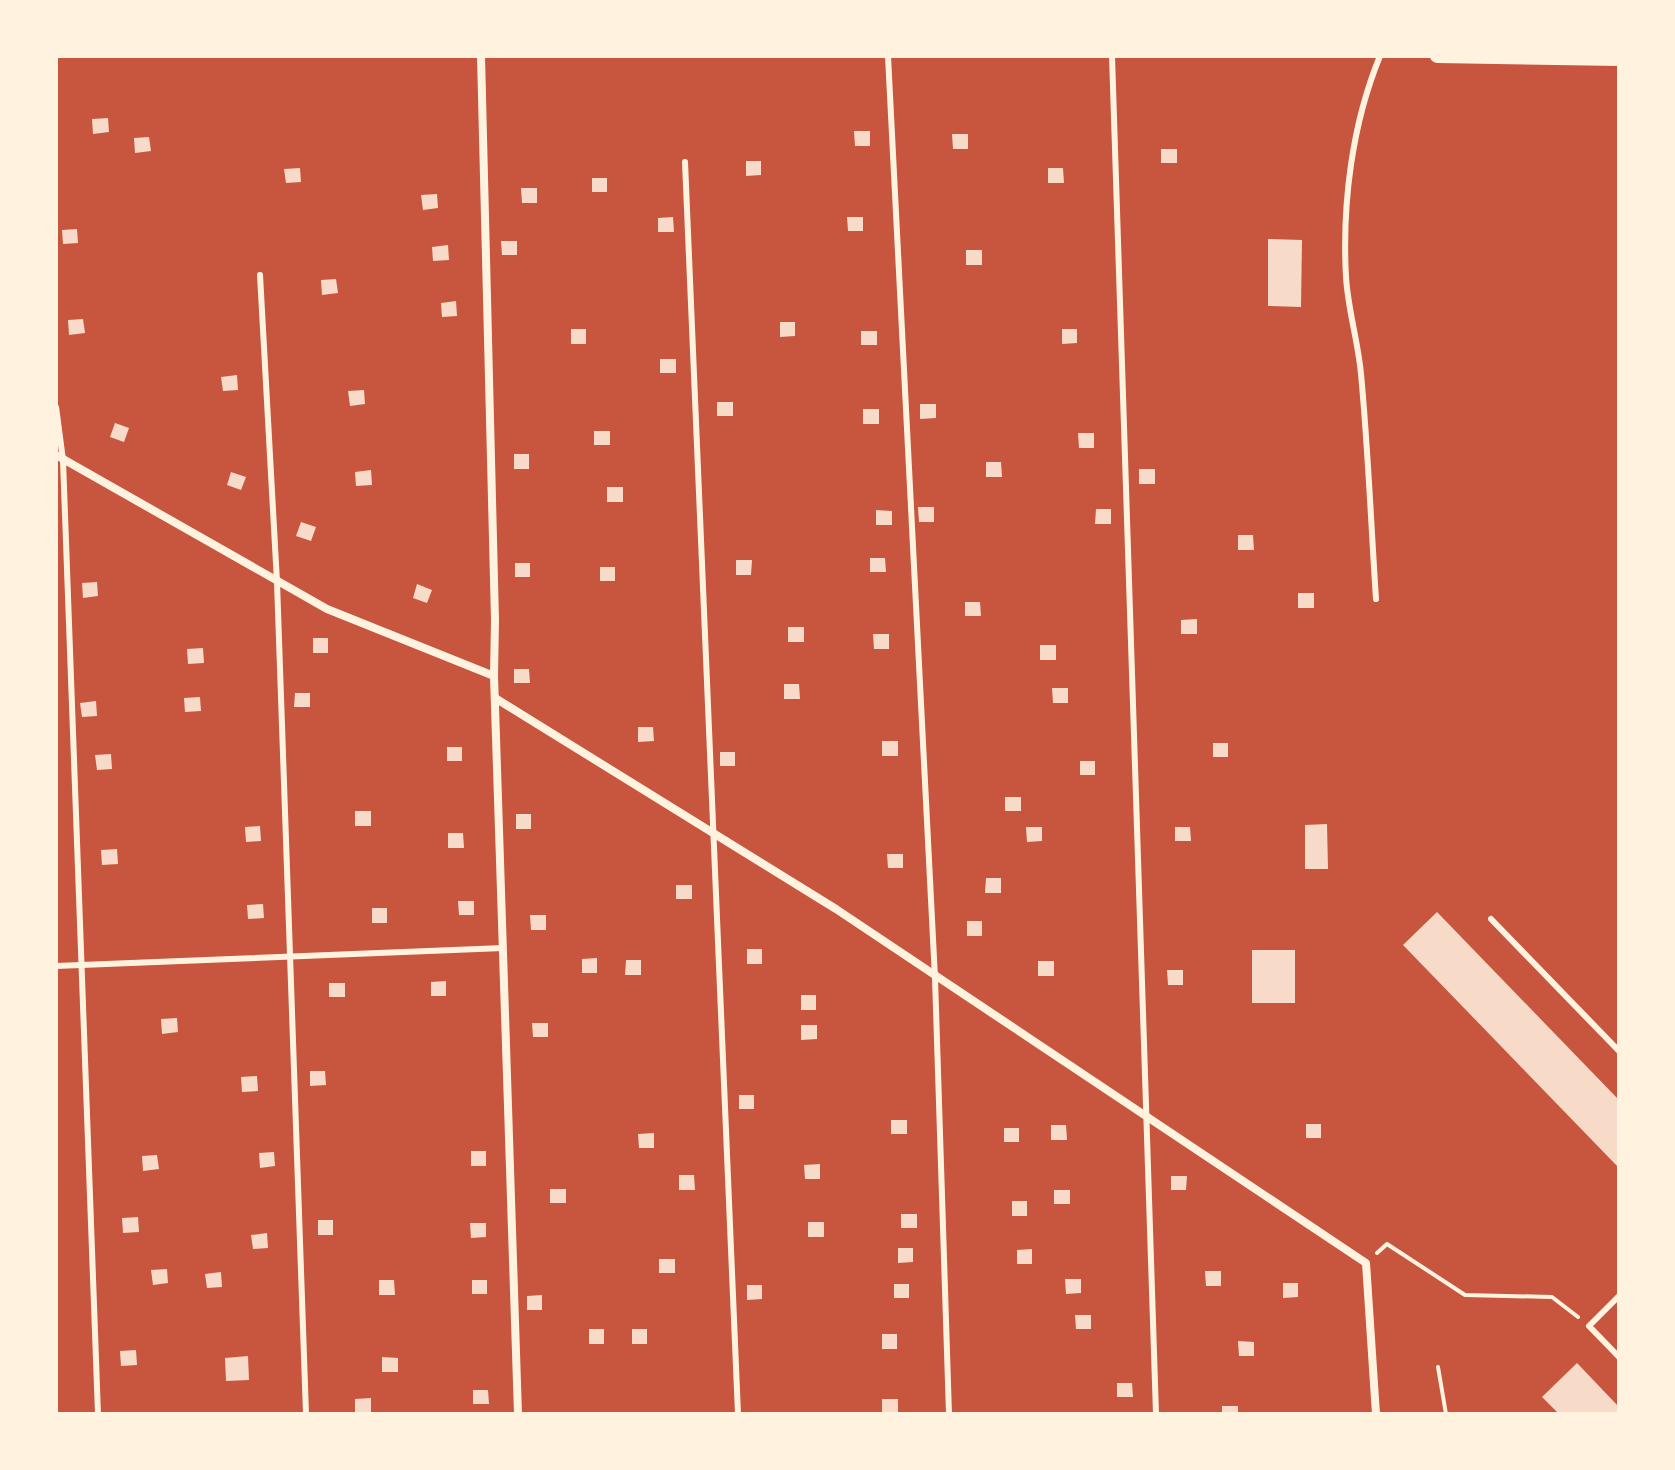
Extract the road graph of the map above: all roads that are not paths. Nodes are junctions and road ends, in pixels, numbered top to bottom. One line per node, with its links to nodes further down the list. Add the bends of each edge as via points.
1 (481, 56): 13 (street)
2 (888, 56): 21 (lane)
3 (1112, 56): 23 (lane)
4 (1380, 56): 12 (lane, via 1367,88 1345,230 1346,280 1361,371)
5 (1437, 56): 6 (street)
6 (1619, 59)
7 (685, 162): 15 (lane)
8 (260, 275): 11 (lane)
9 (56, 407): 10 (lane)
10 (60, 458): 11 (street); 19 (lane)
11 (277, 582): 13 (street, via 327,609); 18 (lane)
12 (1376, 599)
13 (494, 676): 14 (street)
14 (495, 698): 15 (street); 17 (street)
15 (713, 832): 21 (street); 29 (lane)
16 (1491, 919): 22 (lane)
17 (503, 948): 18 (lane); 28 (street)
18 (291, 956): 19 (lane); 27 (lane)
19 (82, 965): 20 (lane); 26 (lane)
20 (56, 966)
21 (935, 978): 23 (street); 30 (lane)
22 (1619, 1051)
23 (1145, 1117): 31 (lane); 32 (street, via 1366,1263)
24 (1619, 1296): 25 (lane, via 1589,1326)
25 (1619, 1357)
26 (98, 1414)
27 (306, 1414)
28 (518, 1414)
29 (738, 1414)
30 (949, 1414)
31 (1156, 1414)
32 (1376, 1414)

